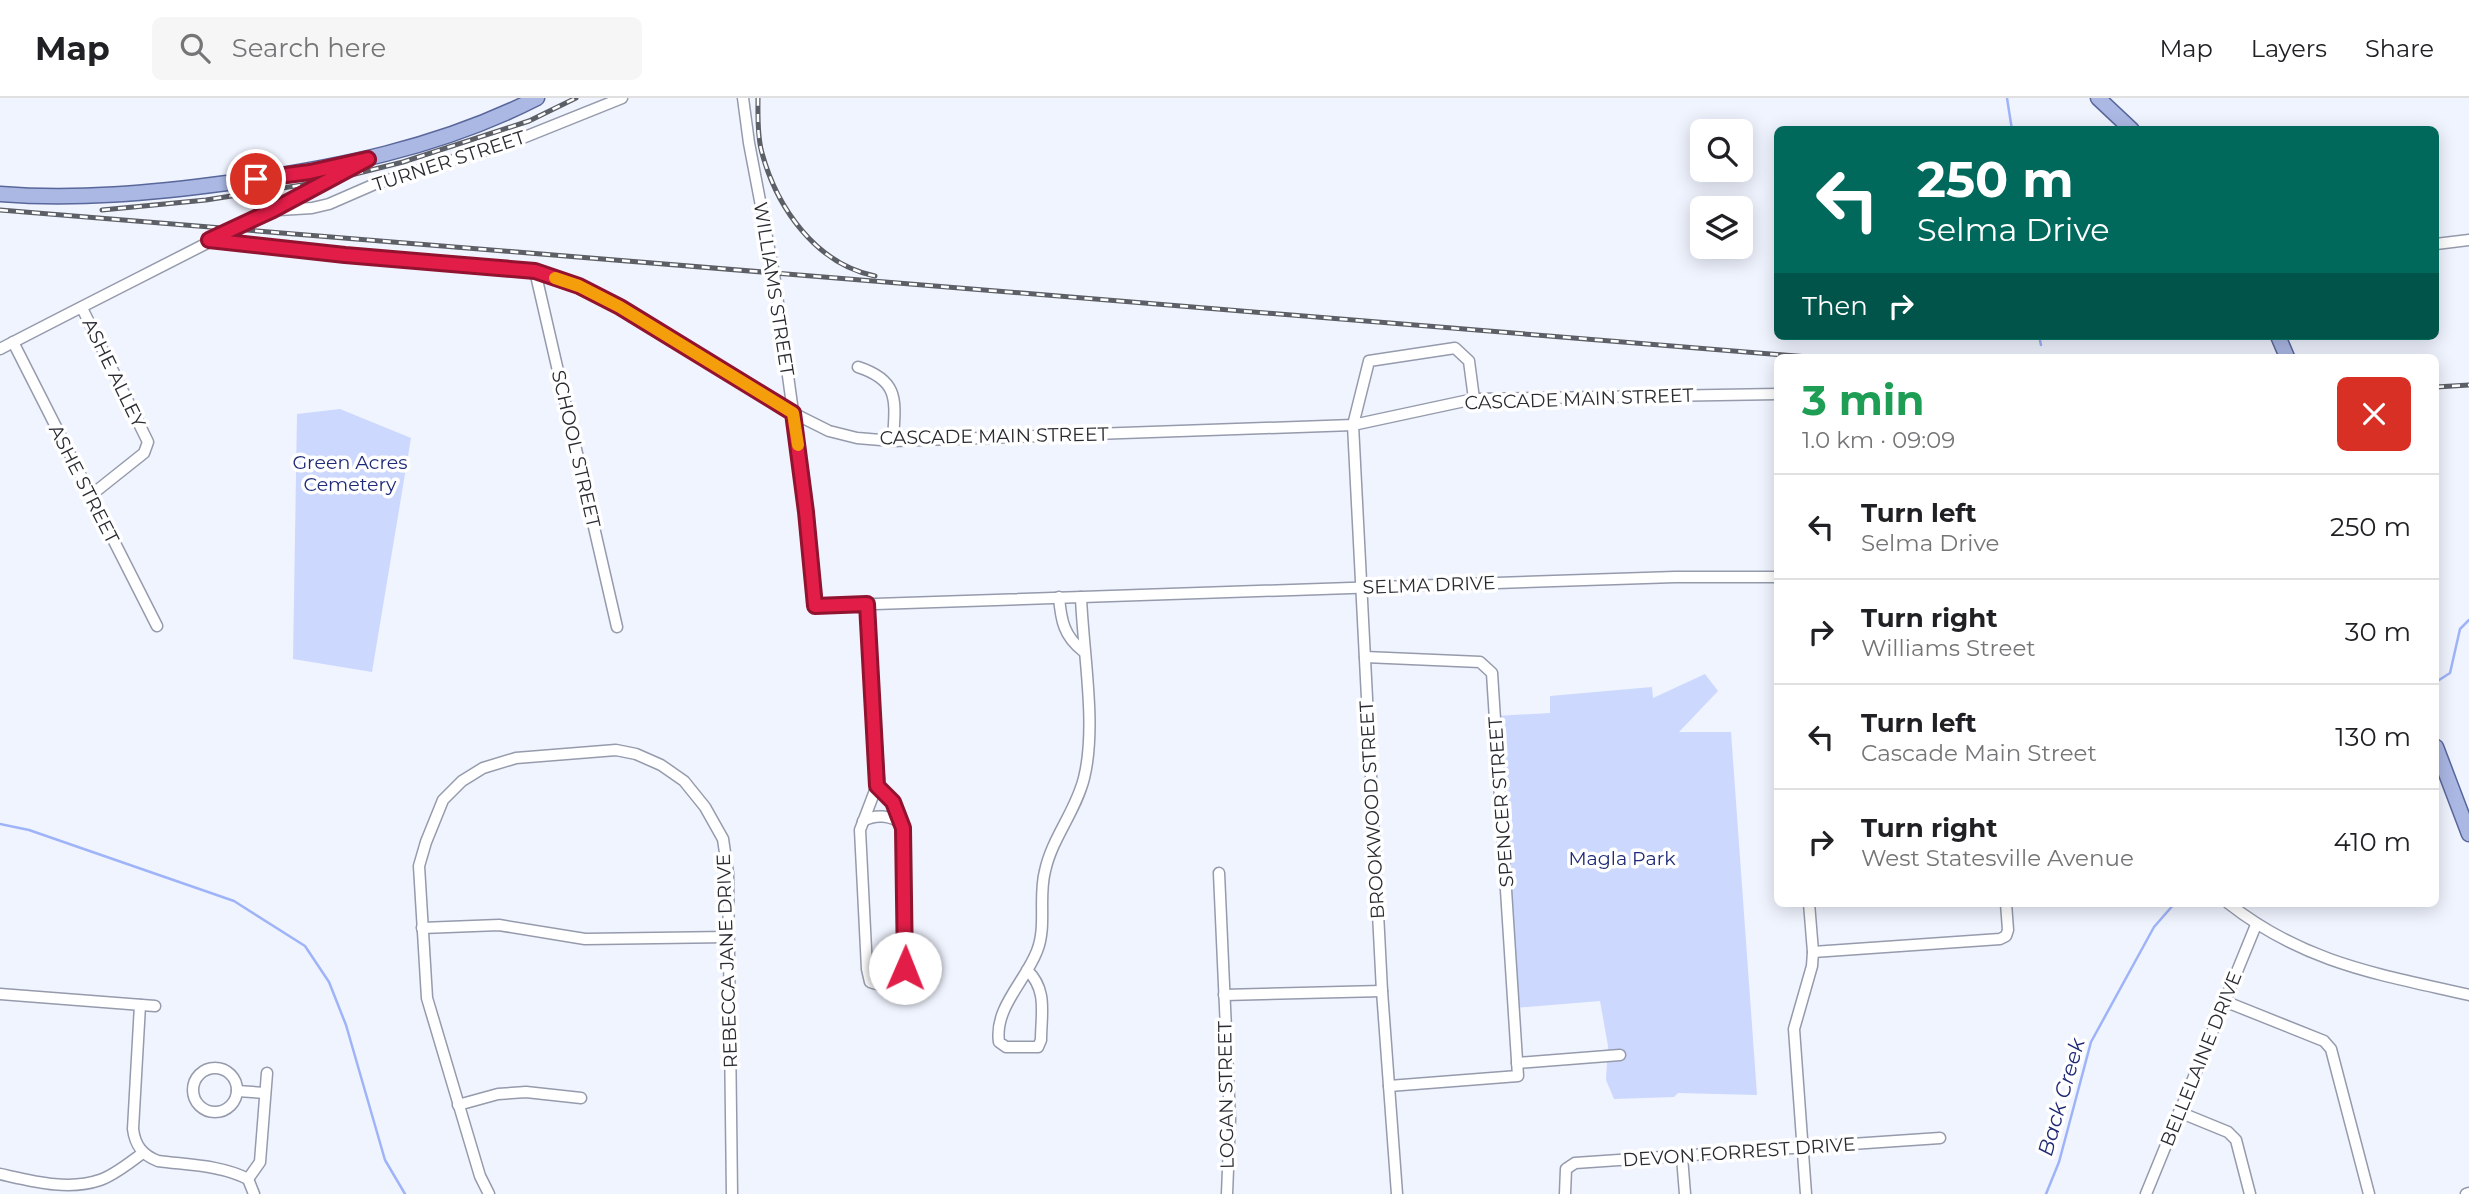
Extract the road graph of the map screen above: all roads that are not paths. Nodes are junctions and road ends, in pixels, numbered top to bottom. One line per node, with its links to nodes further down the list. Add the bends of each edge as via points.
1 (537, 98): 6 (main road, via 493,120)
2 (622, 98): 8 (street, TURNER STREET, via 510,143 375,184 329,204)
3 (743, 98): 19 (street, WILLIAMS STREET)
4 (2098, 98): 5 (main road)
5 (2128, 126)
6 (368, 159): 7 (main road, via 310,172 146,194); 8 (street)
7 (0, 194)
8 (273, 210): 9 (street)
9 (209, 240): 12 (street, CASCADE MAIN STREET); 13 (street)
10 (2469, 240): 11 (street)
11 (2439, 244)
12 (535, 271): 19 (street, CASCADE MAIN STREET, via 620,307); 30 (street, SCHOOL STREET)
13 (82, 308): 14 (street); 22 (street, ASHE ALLEY, via 148,442 144,453)
14 (13, 342): 15 (street); 22 (street, ASHE STREET)
15 (0, 349)
16 (858, 367): 21 (street, via 885,380 892,391)
17 (1774, 394): 18 (street, CASCADE MAIN STREET)
18 (1474, 399): 20 (street, CASCADE MAIN STREET); 20 (street, BROOKWOOD STREET, via 1469,361 1455,348 1369,360)
19 (793, 413): 21 (street, CASCADE MAIN STREET, via 829,430); 28 (street, WILLIAMS STREET)
20 (1353, 425): 21 (street, CASCADE MAIN STREET); 24 (street, BROOKWOOD STREET)
21 (893, 442)
22 (90, 496): 29 (street, ASHE STREET)
23 (1774, 577): 24 (street, SELMA DRIVE)
24 (1362, 588): 26 (street, SELMA DRIVE); 32 (street, BROOKWOOD STREET)
25 (1059, 597): 26 (street, SELMA DRIVE); 27 (street, SELMA DRIVE); 31 (street, via 1065,631)
26 (1081, 597): 31 (street)
27 (867, 604): 28 (street, SELMA DRIVE); 34 (street)
28 (815, 606)
29 (157, 626)
30 (617, 627)
31 (1083, 651): 46 (street, via 1088,754 1078,799 1046,865 1038,949)
32 (1364, 657): 47 (street, BROOKWOOD STREET); 55 (street, SPENCER STREET, via 1480,662 1492,673)
33 (2439, 755): 37 (main road)
34 (877, 786): 35 (street); 36 (street, via 893,802)
35 (863, 821): 36 (street, via 883,816); 36 (street, via 867,969 870,982 877,985 895,983 905,968)
36 (902, 824)
37 (2469, 834)
38 (1219, 873): 49 (street, LOGAN STREET)
39 (1809, 907): 45 (street)
40 (2006, 907): 45 (street, via 2008,930 2000,939)
41 (2233, 907): 42 (street)
42 (2256, 925): 50 (street, via 2296,947 2351,968); 51 (street, BELLELAINE DRIVE)
43 (422, 928): 44 (street, via 499,925 586,939); 44 (street, REBECCA JANE DRIVE, via 419,866 443,800 462,781 483,768 516,758 616,751 661,765 684,781 705,807 723,839); 61 (street, REBECCA JANE DRIVE, via 427,998)
44 (728, 937): 71 (street, REBECCA JANE DRIVE)
45 (1813, 952): 64 (street, via 1794,1029)
46 (1027, 970): 46 (street, via 997,1029 999,1042 1006,1047 1038,1047 1041,1040 1042,993 1038,980)
47 (1382, 991): 49 (street, LOGAN STREET); 57 (street, BROOKWOOD STREET)
48 (0, 994): 52 (street)
49 (1224, 995): 72 (street, LOGAN STREET, via 1230,1119)
50 (2469, 995)
51 (2224, 1001): 62 (street, BELLELAINE DRIVE); 79 (street, via 2324,1041 2332,1049)
52 (140, 1005): 53 (street); 65 (street, via 133,1129)
53 (155, 1006)
54 (1620, 1055): 55 (street)
55 (1517, 1063): 57 (street, via 1518,1076)
56 (267, 1073): 59 (street)
57 (1389, 1086): 73 (street, BROOKWOOD STREET)
58 (237, 1091): 58 (street, via 229,1073 217,1068 204,1070 193,1086 198,1104 216,1112 228,1107); 59 (street)
59 (265, 1093): 68 (street, via 260,1162)
60 (581, 1098): 61 (street, via 526,1092)
61 (458, 1105): 70 (street, REBECCA JANE DRIVE)
62 (2179, 1112): 77 (street, BELLELAINE DRIVE); 78 (street, via 2228,1132 2236,1140)
63 (1940, 1138): 64 (street, DEVON FORREST DRIVE)
64 (1803, 1148): 66 (street, DEVON FORREST DRIVE); 76 (street)
65 (143, 1153): 67 (street, via 102,1179 77,1185); 68 (street, via 158,1161 226,1170)
66 (1682, 1157): 74 (street, DEVON FORREST DRIVE, via 1575,1163 1566,1169); 75 (street)
67 (0, 1174)
68 (248, 1179): 69 (street)
69 (254, 1194)
70 (489, 1194)
71 (732, 1194)
72 (1227, 1194)
73 (1396, 1194)
74 (1565, 1194)
75 (1685, 1194)
76 (1806, 1194)
77 (2146, 1194)
78 (2250, 1194)
79 (2369, 1194)

